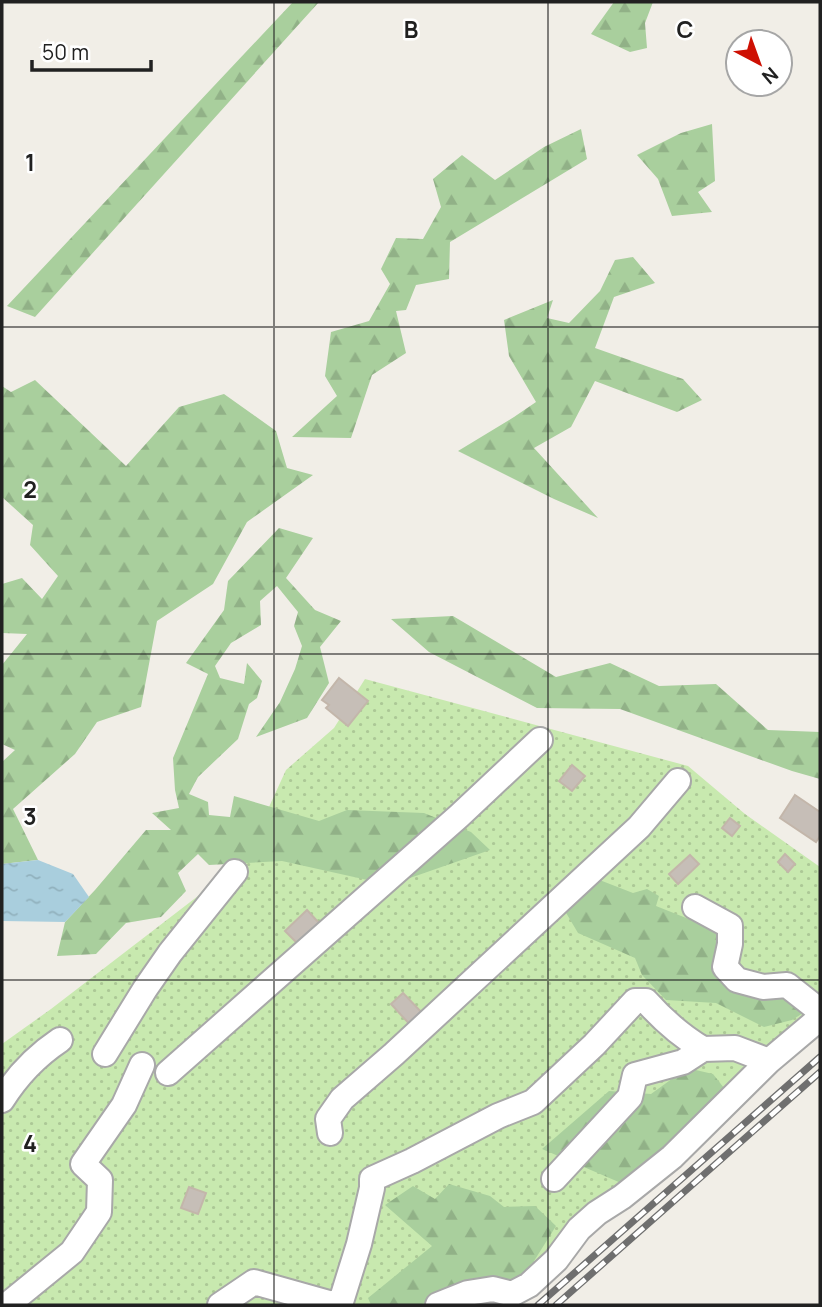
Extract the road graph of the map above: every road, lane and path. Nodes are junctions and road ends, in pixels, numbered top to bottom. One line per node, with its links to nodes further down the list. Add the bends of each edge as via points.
1 (540, 740): 12 (street)
2 (678, 781): 14 (street, via 639,827 342,1100 328,1119)
3 (235, 872): 9 (street, via 170,953)
4 (695, 907): 5 (street, via 730,926 725,967 737,980 763,987 787,985)
5 (820, 1011)
6 (820, 1018): 10 (street)
7 (60, 1040): 13 (street, via 34,1061)
8 (703, 1049): 10 (street, via 735,1048); 15 (street, via 683,1062 635,1075 630,1097); 18 (street, via 646,1001 635,1000 533,1102 372,1179 359,1244)
9 (105, 1054)
10 (769, 1061): 19 (street, via 672,1157 579,1229 529,1285 512,1294 493,1289 468,1293)
11 (142, 1065): 16 (street, via 124,1105 83,1164 100,1180 99,1212 72,1252)
12 (169, 1073)
13 (2, 1100)
14 (330, 1133)
15 (554, 1179)
16 (7, 1305)
17 (220, 1305): 18 (street, via 254,1282)
18 (338, 1305)
19 (438, 1305)

